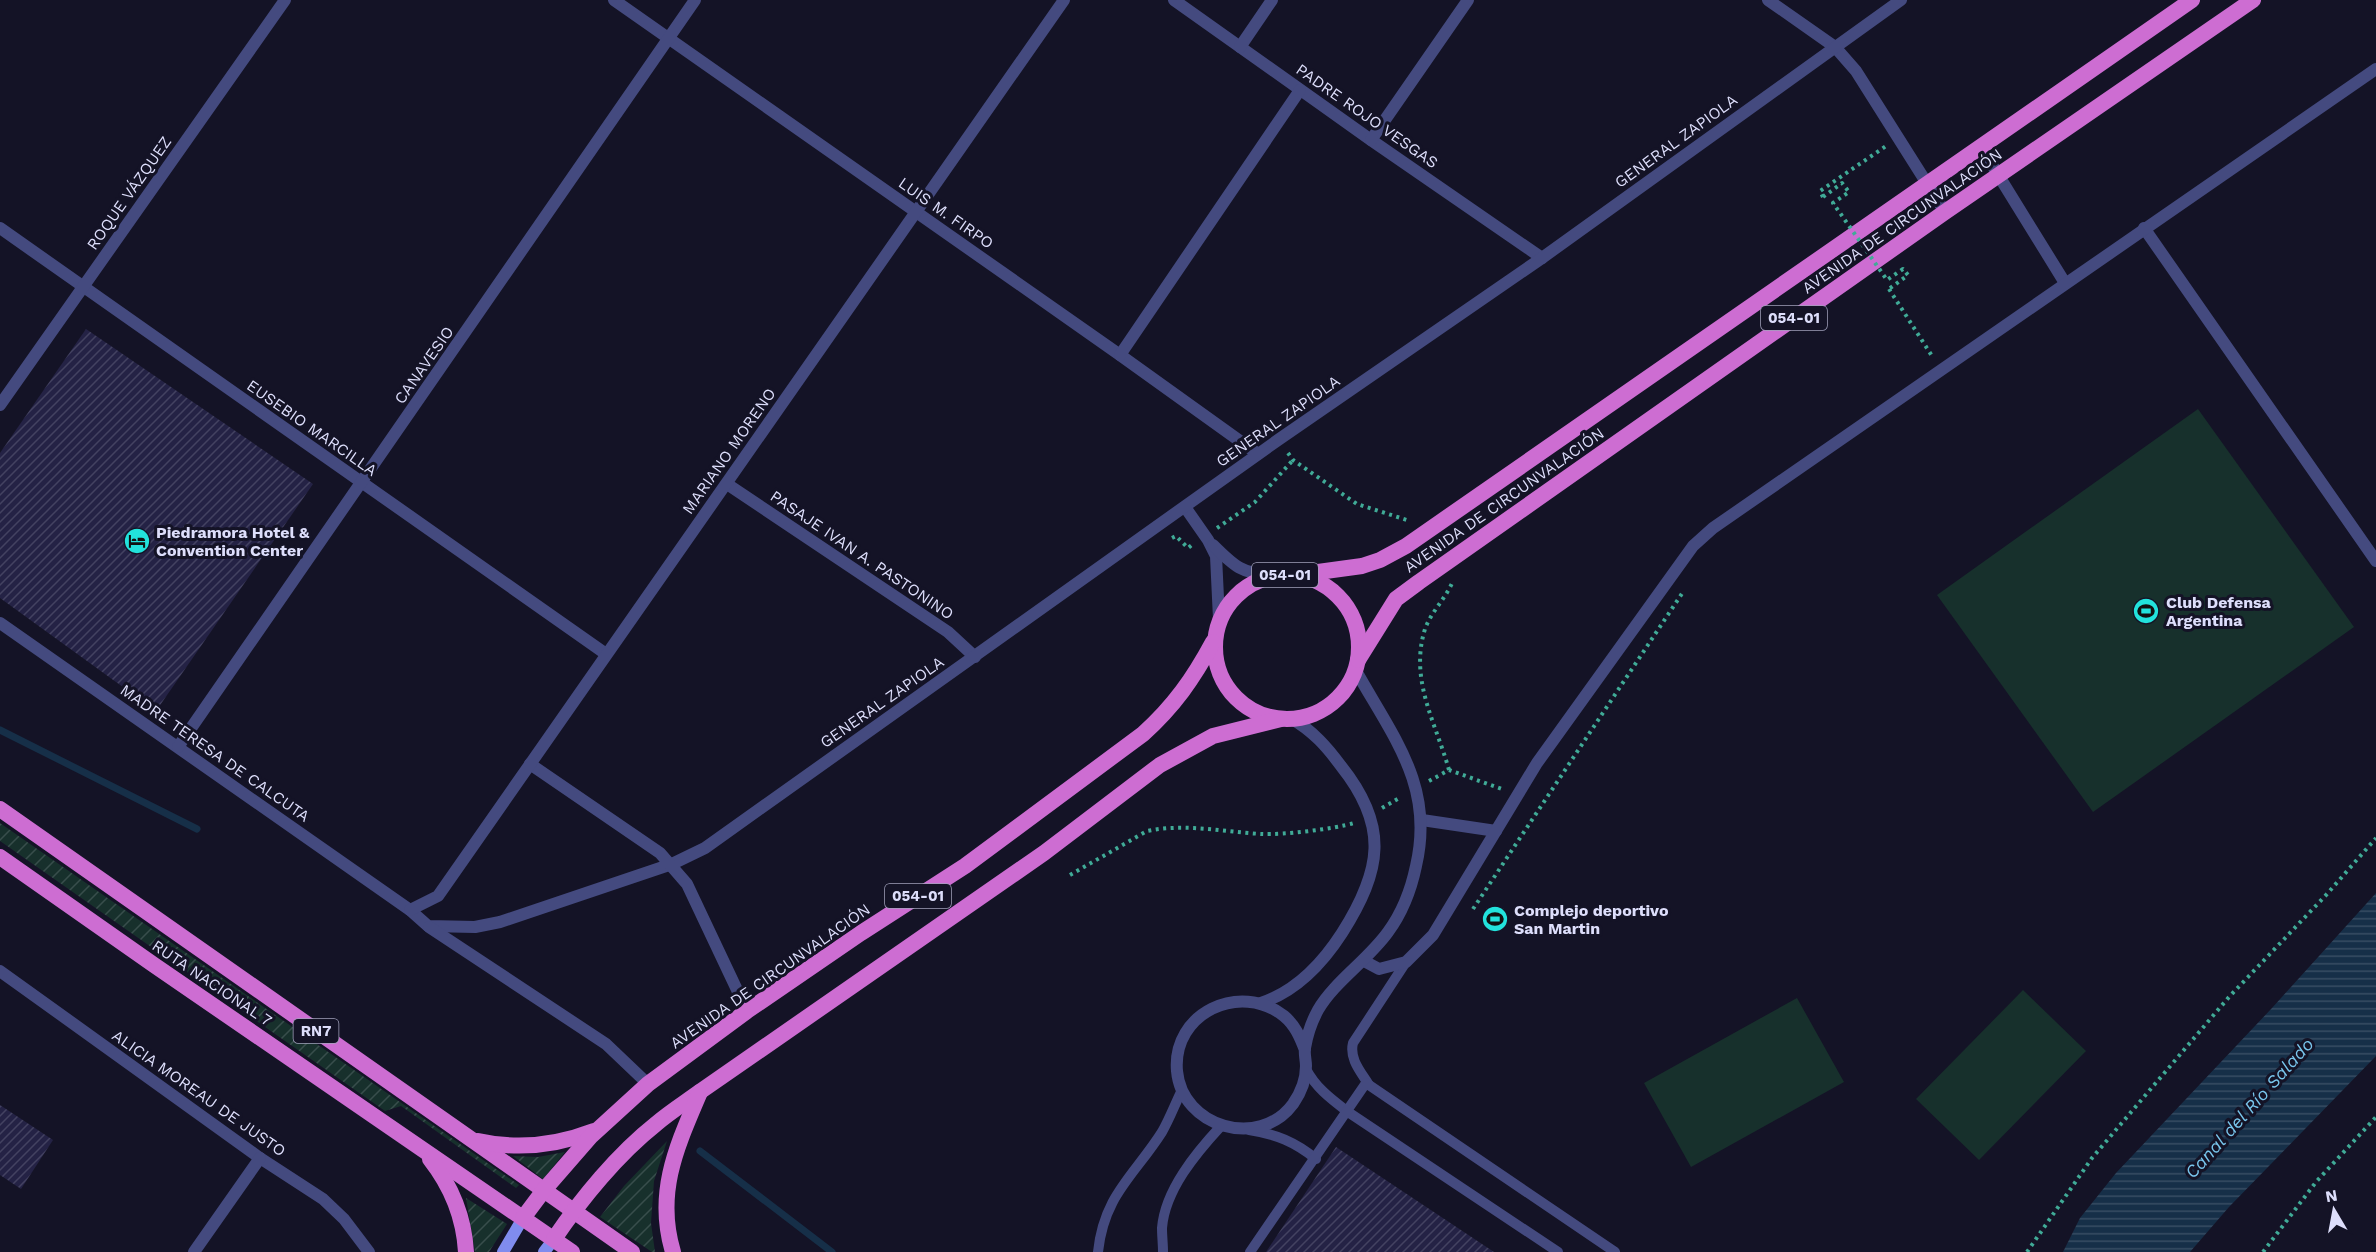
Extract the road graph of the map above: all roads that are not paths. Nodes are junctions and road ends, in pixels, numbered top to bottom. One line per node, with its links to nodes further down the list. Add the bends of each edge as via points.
1 (285, 0): 27 (street, ROQUE VÁZQUEZ)
2 (614, 0): 12 (street, LUIS M. FIRPO)
3 (695, 0): 12 (street, CANAVESIO)
4 (1064, 0): 21 (street, MARIANO MORENO)
5 (1174, 0): 13 (street, PADRE ROJO VESGAS)
6 (1272, 0): 13 (street)
7 (1468, 0): 17 (street)
8 (1768, 0): 14 (street)
9 (1902, 0): 14 (street, GENERAL ZAPIOLA)
10 (2192, 0): 18 (highway, AVENIDA DE CIRCUNVALACIÓN / 054-01)
11 (2253, 0): 19 (highway, AVENIDA DE CIRCUNVALACIÓN / 054-01)
12 (668, 39): 21 (street, LUIS M. FIRPO); 31 (street, CANAVESIO)
13 (1240, 47): 16 (street, PADRE ROJO VESGAS)
14 (1835, 47): 20 (street, via 1856,71); 25 (street, GENERAL ZAPIOLA)
15 (2376, 69): 24 (street)
16 (1300, 90): 17 (street, PADRE ROJO VESGAS); 28 (street)
17 (1371, 140): 25 (street, PADRE ROJO VESGAS)
18 (1981, 147): 19 (street); 20 (highway, AVENIDA DE CIRCUNVALACIÓN / 054-01)
19 (2000, 176): 22 (highway, AVENIDA DE CIRCUNVALACIÓN / 054-01); 26 (street)
20 (1926, 184): 22 (street); 37 (highway, AVENIDA DE CIRCUNVALACIÓN / 054-01, via 1406,546 1362,566)
21 (917, 212): 28 (street, LUIS M. FIRPO); 32 (street, MARIANO MORENO)
22 (1945, 212): 43 (highway, AVENIDA DE CIRCUNVALACIÓN / 054-01, via 1396,599)
23 (0, 228): 27 (street, EUSEBIO MARCILLA)
24 (2144, 228): 26 (street); 35 (street)
25 (1542, 258): 30 (street, GENERAL ZAPIOLA)
26 (2065, 283): 49 (street, via 1713,528 1693,546 1537,763)
27 (83, 287): 29 (street, ROQUE VÁZQUEZ); 31 (street, EUSEBIO MARCILLA)
28 (1120, 355): 30 (street, LUIS M. FIRPO)
29 (0, 405)
30 (1258, 454): 33 (street, GENERAL ZAPIOLA)
31 (362, 483): 41 (street, EUSEBIO MARCILLA); 45 (street, CANAVESIO)
32 (727, 484): 41 (street, MARIANO MORENO); 42 (street, PASAJE IVAN A. PASTONINO, via 948,632)
33 (1185, 507): 34 (street); 42 (street, GENERAL ZAPIOLA)
34 (1207, 538): 36 (street, via 1236,566 1253,574); 38 (street, via 1216,556)
35 (2376, 561)
36 (1272, 575): 37 (highway, AVENIDA DE CIRCUNVALACIÓN / 054-01); 38 (highway, AVENIDA DE CIRCUNVALACIÓN / 054-01, via 1250,584 1232,599)
37 (1296, 575): 43 (highway, AVENIDA DE CIRCUNVALACIÓN / 054-01, via 1320,582 1339,596 1353,616 1359,639)
38 (1219, 619): 40 (highway, AVENIDA DE CIRCUNVALACIÓN / 054-01)
39 (0, 623): 45 (street, MADRE TERESA DE CALCUTA)
40 (1213, 642): 44 (highway, AVENIDA DE CIRCUNVALACIÓN / 054-01, via 1216,666 1226,688 1242,705 1264,716); 58 (highway, AVENIDA DE CIRCUNVALACIÓN / 054-01, via 1184,692 1143,734 965,866)
41 (606, 654): 46 (street, MARIANO MORENO)
42 (975, 657): 51 (street, GENERAL ZAPIOLA, via 705,848)
43 (1357, 665): 44 (highway, AVENIDA DE CIRCUNVALACIÓN / 054-01, via 1349,685 1333,703 1312,715); 48 (street, via 1370,697 1387,721 1416,789)
44 (1287, 719): 57 (street, via 1308,728 1365,799 1375,844 1374,865 1356,912 1332,950 1279,998); 64 (highway, AVENIDA DE CIRCUNVALACIÓN / 054-01, via 1213,736 1160,765 1044,853)
45 (178, 747): 52 (street, MADRE TERESA DE CALCUTA)
46 (530, 764): 51 (street); 52 (street, MARIANO MORENO, via 438,896)
47 (0, 809): 69 (highway, RN7)
48 (1422, 819): 49 (street); 54 (street, via 1421,843 1406,901 1389,931)
49 (1496, 831): 55 (street, via 1433,935)
50 (0, 857): 70 (highway, RUTA NACIONAL 7 / RN7)
51 (672, 864): 53 (street, GENERAL ZAPIOLA, via 500,922 475,927); 58 (street, via 687,884)
52 (410, 910): 53 (street, MADRE TERESA DE CALCUTA)
53 (428, 926): 61 (street, MADRE TERESA DE CALCUTA, via 606,1044)
54 (1364, 961): 55 (street, via 1378,969); 59 (street, via 1317,1011)
55 (1406, 963): 62 (lane, via 1353,1043 1351,1052)
56 (0, 971): 71 (street, ALICIA MOREAU DE JUSTO)
57 (1261, 1004): 59 (street, via 1285,1017 1298,1032); 63 (street, via 1231,1000 1196,1018 1184,1034 1178,1052)
58 (747, 1011): 61 (highway, AVENIDA DE CIRCUNVALACIÓN / 054-01)
59 (1305, 1050): 60 (street)
60 (1306, 1070): 65 (lane, via 1322,1092); 68 (street, via 1302,1089 1292,1106 1260,1127)
61 (648, 1084): 67 (highway, AVENIDA DE CIRCUNVALACIÓN / 054-01)
62 (1369, 1085): 65 (lane, via 1366,1083); 88 (lane)
63 (1182, 1090): 66 (street, via 1191,1106); 84 (lane, via 1161,1133 1123,1182 1108,1209)
64 (701, 1091): 74 (highway, AVENIDA DE CIRCUNVALACIÓN / 054-01, via 654,1125); 83 (highway, via 672,1160 665,1203)
65 (1348, 1112): 72 (lane); 87 (lane)
66 (1221, 1126): 68 (street); 85 (lane, via 1199,1149 1171,1197 1162,1227)
67 (600, 1129): 69 (highway, via 536,1146); 73 (highway, AVENIDA DE CIRCUNVALACIÓN / 054-01)
68 (1240, 1129): 72 (lane, via 1272,1133 1300,1146)
69 (472, 1139): 73 (highway, RN7)
70 (422, 1149): 75 (highway, RUTA NACIONAL 7 / RN7); 79 (highway, via 450,1187 462,1221)
71 (260, 1158): 77 (street); 78 (street, ALICIA MOREAU DE JUSTO, via 323,1199)
72 (1316, 1159): 86 (lane)
73 (544, 1190): 74 (highway, RN7); 75 (highway, AVENIDA DE CIRCUNVALACIÓN / 054-01)
74 (573, 1211): 76 (highway, AVENIDA DE CIRCUNVALACIÓN / 054-01); 82 (highway, RN7)
75 (523, 1218): 76 (highway, RUTA NACIONAL 7 / RN7); 80 (main road, 054-01)
76 (549, 1245): 81 (highway, RN7)
77 (195, 1252)
78 (369, 1252)
79 (466, 1252)
80 (503, 1252)
81 (572, 1252)
82 (632, 1252)
83 (673, 1252)
84 (1098, 1252)
85 (1163, 1252)
86 (1250, 1252)
87 (1558, 1252)
88 (1615, 1252)

